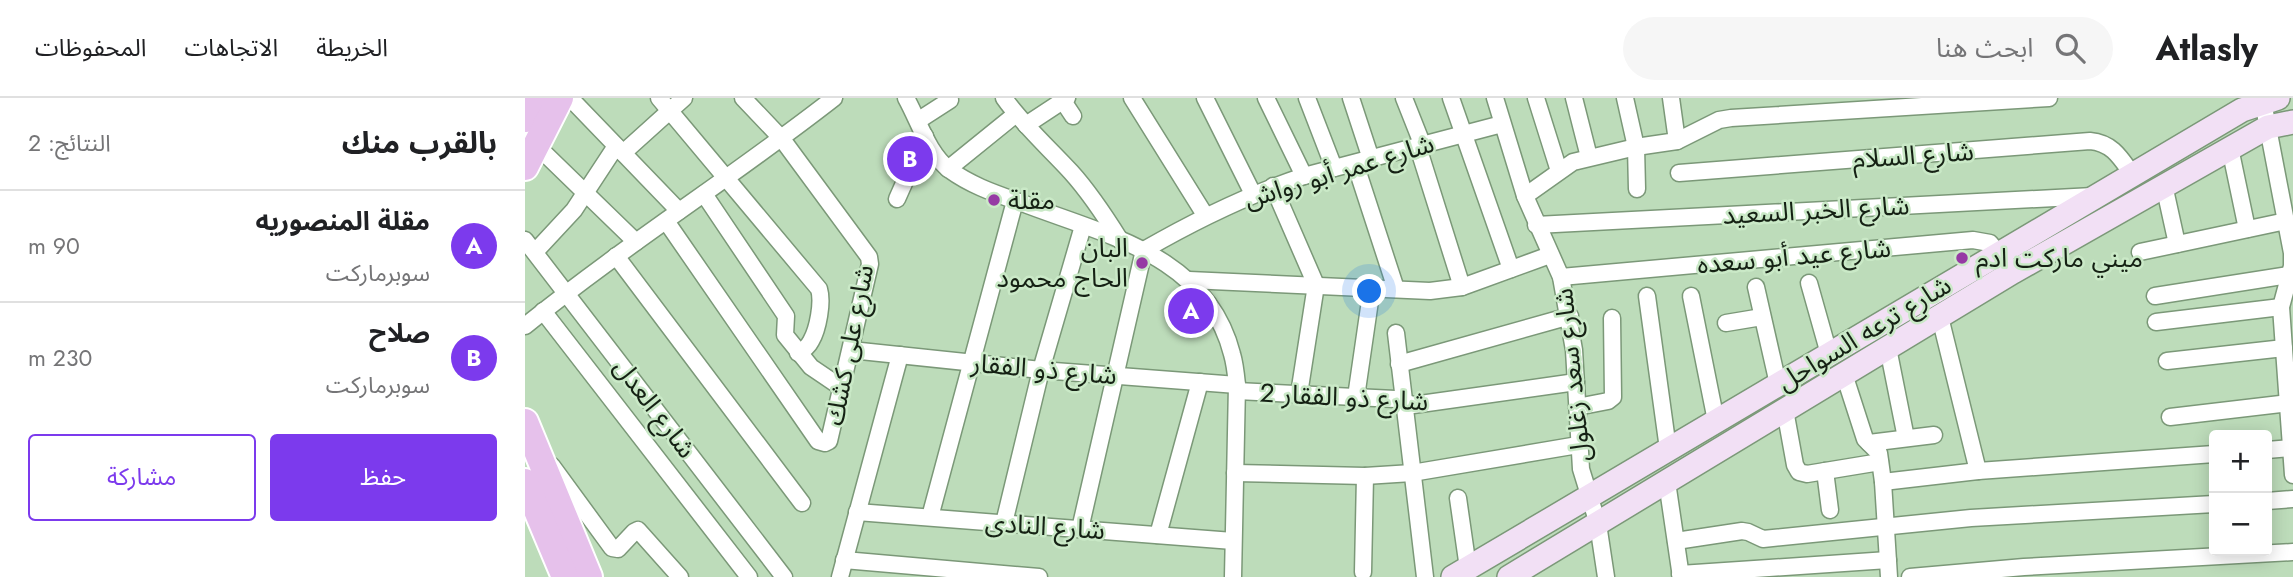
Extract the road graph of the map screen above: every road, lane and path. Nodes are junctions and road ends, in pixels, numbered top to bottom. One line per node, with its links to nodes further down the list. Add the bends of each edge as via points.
1 (536, 98): 28 (main road)
2 (560, 98): 42 (main road)
3 (571, 98): 41 (street)
4 (684, 98): 25 (street)
5 (743, 98): 36 (street, شارع على كشك)
6 (834, 98): 36 (street)
7 (906, 98): 29 (street)
8 (1004, 98): 30 (street)
9 (1132, 98): 63 (street)
10 (1205, 98): 57 (street)
11 (1266, 98): 50 (street)
12 (1307, 98): 45 (street)
13 (1351, 98): 44 (street)
14 (1404, 98): 39 (street)
15 (1451, 98): 34 (street)
16 (1495, 98): 32 (street, شارع سعد زغلول)
17 (1537, 98): 47 (street)
18 (1574, 98): 43 (street)
19 (1625, 98): 38 (street)
20 (1671, 98): 37 (street)
21 (2049, 98): 37 (street, via 1731,118)
22 (1065, 99): 27 (street); 30 (street)
23 (950, 100): 29 (street)
24 (2271, 100): 26 (main road, شارع ترعه السواحل); 33 (street)
25 (665, 104): 41 (street); 51 (street)
26 (2238, 104): 49 (main road, شارع ترعه السواحل)
27 (1073, 116)
28 (525, 119)
29 (919, 120): 35 (street)
30 (1021, 120): 46 (street); 69 (street, via 1073,174)
31 (2293, 122): 33 (main road, شارع ترعه السواحل)
32 (1502, 124): 34 (street, شارع عمر أبو رواش); 58 (street, شارع سعد زغلول)
33 (2268, 127): 40 (main road, شارع ترعه السواحل); 62 (street)
34 (1464, 135): 39 (street, شارع عمر أبو رواش); 79 (street)
35 (925, 136): 46 (street); 60 (street)
36 (782, 139): 51 (street); 106 (street, شارع على كشك, via 869,257)
37 (1677, 141): 38 (street)
38 (1636, 146): 43 (street); 54 (street)
39 (1420, 147): 44 (street, شارع عمر أبو رواش); 87 (street)
40 (2230, 148): 52 (main road, شارع ترعه السواحل); 68 (street)
41 (619, 150): 55 (street); 64 (street)
42 (530, 155): 55 (street)
43 (1589, 157): 47 (street)
44 (1363, 161): 45 (street, شارع عمر أبو رواش); 89 (street)
45 (1334, 168): 50 (street, شارع عمر أبو رواش)
46 (948, 169): 61 (street)
47 (1559, 171): 58 (street)
48 (1679, 173): 49 (street, شارع السلام, via 2089,141 2110,146)
49 (2132, 174): 59 (main road, شارع ترعه السواحل)
50 (1304, 176): 53 (street, شارع عمر أبو رواش)
51 (726, 178): 56 (street); 107 (street, via 820,291 813,335)
52 (2164, 185): 71 (street); 80 (main road, شارع ترعه السواحل)
53 (1273, 187): 57 (street, شارع عمر أبو رواش); 85 (street)
54 (1637, 189)
55 (586, 193): 70 (street); 72 (street, via 561,225)
56 (704, 194): 64 (street); 107 (street, via 786,316 785,335)
57 (1253, 194): 63 (street, شارع عمر أبو رواش)
58 (1524, 196): 66 (street, شارع سعد زغلول)
59 (2095, 196): 66 (street, شارع الخبر السعيد); 75 (main road, شارع ترعه السواحل)
60 (897, 199)
61 (1015, 201): 67 (street); 111 (street)
62 (2288, 202): 65 (street)
63 (1205, 215): 73 (street, شارع عمر أبو رواش)
64 (673, 216): 70 (street); 119 (street, شارع على كشك, via 818,441 825,443 831,438)
65 (2286, 221): 68 (street); 76 (street)
66 (1536, 225): 77 (street, شارع سعد زغلول)
67 (1083, 226): 69 (street); 113 (street)
68 (2247, 229): 71 (street)
69 (1120, 240): 73 (street)
70 (636, 242): 78 (street)
71 (2177, 244): 74 (street)
72 (530, 246): 90 (street, شارع العدل)
73 (1144, 250): 83 (street); 115 (street)
74 (2140, 252)
75 (2000, 253): 80 (street); 82 (street, شارع عيد أبو سعده, via 1990,243 1973,240); 108 (main road, شارع ترعه السواحل)
76 (2293, 253): 81 (street)
77 (1550, 255): 79 (street); 82 (street, شارع سعد زغلول)
78 (616, 256): 90 (street); 152 (street)
79 (1511, 269): 87 (street)
80 (2013, 272): 98 (main road, شارع ترعه السواحل)
81 (2289, 275): 93 (street); 94 (street)
82 (1561, 276): 96 (street, شارع سعد زغلول)
83 (1189, 280): 85 (street); 120 (street, via 1223,327 1233,354)
84 (1809, 283): 108 (street)
85 (1316, 285): 86 (street); 121 (street)
86 (1372, 287): 89 (street); 122 (street)
87 (1462, 287): 89 (street)
88 (1756, 287): 97 (street)
89 (1396, 289)
90 (567, 293): 95 (street); 177 (street, شارع العدل)
91 (1647, 296): 135 (street)
92 (1691, 296): 128 (street)
93 (2155, 296)
94 (2285, 303): 100 (street); 104 (street)
95 (543, 311): 102 (street); 176 (street)
96 (1570, 316): 112 (street); 117 (street, شارع سعد زغلول)
97 (1762, 317): 101 (street); 118 (street)
98 (1940, 317): 105 (main road, شارع ترعه السواحل); 140 (street)
99 (1612, 318): 124 (street, via 1613,397)
100 (2156, 322)
101 (1726, 323)
102 (525, 326)
103 (1396, 333): 112 (street)
104 (2287, 338): 110 (street); 126 (street)
105 (1888, 348): 114 (main road, شارع ترعه السواحل); 131 (street)
106 (851, 350): 109 (street, شارع ذو الفقار); 119 (street, شارع على كشك)
107 (798, 353): 119 (street)
108 (1829, 354): 118 (main road, شارع ترعه السواحل)
109 (900, 355): 111 (street, شارع ذو الفقار); 155 (street)
110 (2167, 361)
111 (970, 362): 113 (street, شارع ذو الفقار); 156 (street)
112 (1399, 365): 123 (street)
113 (1041, 370): 115 (street, شارع ذو الفقار); 157 (street)
114 (1844, 374): 125 (main road, شارع ترعه السواحل); 132 (street)
115 (1115, 376): 116 (street, شارع ذو الفقار); 160 (street)
116 (1200, 382): 120 (street, شارع ذو الفقار); 161 (street)
117 (1576, 382): 123 (street, شارع ذو الفقار 2, via 1413,405); 124 (street, شارع سعد زغلول)
118 (1778, 384): 128 (main road, شارع ترعه السواحل)
119 (842, 388)
120 (1237, 388): 121 (street, شارع ذو الفقار 2); 141 (street)
121 (1299, 394): 122 (street, شارع ذو الفقار 2)
122 (1356, 397): 123 (street, شارع ذو الفقار 2)
123 (1403, 401): 142 (street)
124 (1577, 407): 133 (street, شارع سعد زغلول)
125 (1785, 410): 139 (street, via 1799,472); 146 (main road, شارع ترعه السواحل)
126 (2291, 413): 127 (street); 134 (street)
127 (2171, 416)
128 (1716, 421): 135 (main road, شارع ترعه السواحل)
129 (529, 431): 174 (main road); 175 (street, via 612,548 618,549 638,530)
130 (1934, 435): 131 (street)
131 (1906, 438): 132 (street)
132 (1869, 443): 138 (street, via 1878,450)
133 (1579, 445): 142 (street); 148 (street, شارع سعد زغلول, via 1581,469)
134 (2292, 448): 136 (street); 143 (street)
135 (1668, 449): 148 (main road, شارع ترعه السواحل)
136 (2272, 450)
137 (2209, 454): 140 (street)
138 (1881, 462): 139 (street); 147 (street)
139 (1825, 471): 154 (street)
140 (1978, 471): 147 (street)
141 (1235, 473): 144 (street); 162 (street)
142 (1412, 473): 144 (street); 181 (street)
143 (2293, 475)
144 (1365, 476): 168 (street)
145 (525, 482): 173 (main road)
146 (1667, 482): 158 (main road, شارع ترعه السواحل); 163 (street)
147 (1883, 482): 159 (street)
148 (1591, 495): 158 (street, شارع سعد زغلول); 169 (main road, شارع ترعه السواحل)
149 (1458, 498): 169 (street)
150 (2293, 499): 151 (street)
151 (2272, 500)
152 (802, 503)
153 (2209, 504): 159 (street)
154 (1830, 510)
155 (857, 512): 156 (street, شارع النادى); 165 (street)
156 (930, 517): 157 (street, شارع النادى)
157 (1004, 523): 160 (street, شارع النادى)
158 (1598, 524): 182 (main road, شارع ترعه السواحل); 183 (street, شارع سعد زغلول)
159 (1886, 525): 163 (street, via 1763,539 1742,531); 166 (street)
160 (1080, 529): 161 (street, شارع النادى)
161 (1158, 535): 162 (street, شارع النادى)
162 (1233, 541): 180 (street)
163 (1676, 541): 172 (street)
164 (2293, 552): 185 (street)
165 (844, 560): 167 (street); 178 (street)
166 (1888, 560): 172 (street); 184 (street)
167 (909, 571): 170 (street)
168 (1363, 572)
169 (1460, 572)
170 (952, 573): 171 (street)
171 (995, 575): 179 (street)
172 (1681, 575)
173 (565, 577)
174 (589, 577)
175 (680, 577)
176 (749, 577)
177 (784, 577)
178 (839, 577)
179 (1039, 577)
180 (1233, 577)
181 (1426, 577)
182 (1509, 577)
183 (1606, 577)
184 (1889, 577)
185 (1910, 577)

